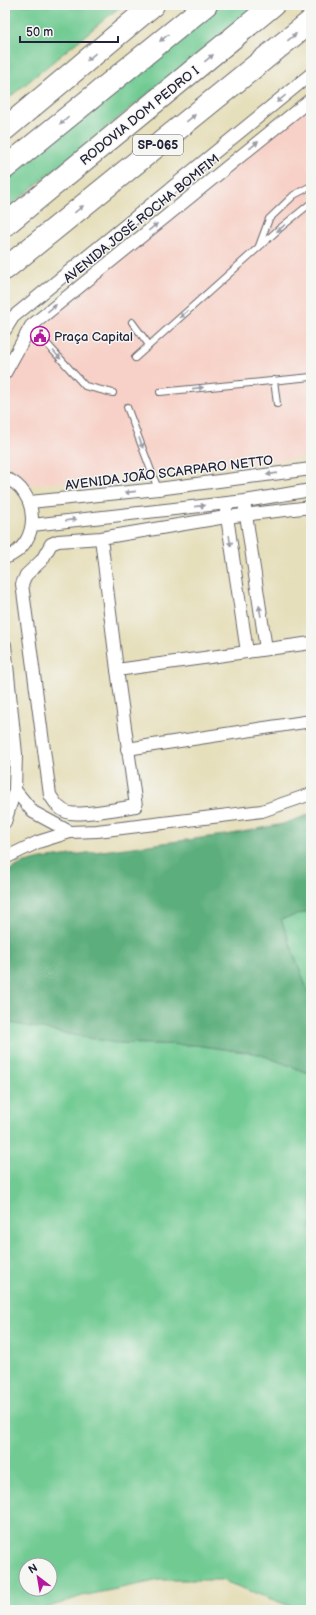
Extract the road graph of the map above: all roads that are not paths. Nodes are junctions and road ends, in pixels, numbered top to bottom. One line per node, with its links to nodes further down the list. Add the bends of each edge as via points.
1 (153, 5): 8 (highway, one-way to 8)
2 (206, 5): 4 (highway)
3 (273, 5): 12 (highway, RODOVIA DOM PEDRO I / SP-065, one-way to 3)
4 (194, 12): 9 (highway, one-way to 9)
5 (311, 21): 13 (highway, SP-065, one-way to 5)
6 (311, 74): 19 (street, AVENIDA JOSÉ ROCHA BOMFIM, one-way to 19, via 13,317)
7 (311, 99): 18 (street, AVENIDA JOSÉ ROCHA BOMFIM, one-way to 7)
8 (5, 129)
9 (5, 168)
10 (311, 186): 14 (lane, via 294,195 269,219)
11 (311, 203): 14 (lane, one-way to 14)
12 (5, 225)
13 (52, 230): 15 (highway, SP-065); 16 (street)
14 (258, 248): 20 (lane, one-way to 20)
15 (5, 269)
16 (5, 274)
17 (132, 322): 20 (lane)
18 (31, 326): 22 (street, AVENIDA JOSÉ ROCHA BOMFIM); 26 (lane, one-way to 26, via 86,386)
19 (5, 330)
20 (149, 345): 21 (lane)
21 (135, 358)
22 (5, 373)
23 (311, 377): 24 (lane)
24 (274, 380): 25 (lane, one-way to 24); 27 (lane)
25 (160, 392)
26 (113, 393)
27 (277, 404)
28 (127, 407): 31 (lane, one-way to 31)
29 (311, 469): 31 (street, AVENIDA JOÃO SCARPARO NETTO, one-way to 31)
30 (5, 478): 34 (street, via 12,480)
31 (158, 489): 34 (street, AVENIDA JOÃO SCARPARO NETTO, one-way to 34)
32 (311, 490): 33 (street)
33 (245, 500): 35 (street); 37 (street)
34 (30, 502): 39 (street)
35 (226, 503): 38 (street); 39 (street, one-way to 35)
36 (311, 506): 37 (street)
37 (246, 515): 38 (street); 44 (street, one-way to 37)
38 (226, 517): 40 (street); 45 (street, one-way to 45)
39 (32, 525): 41 (street, via 28,537 20,548)
40 (102, 538): 46 (street); 48 (street, via 58,541 51,544 42,560 26,575 22,584 50,795 54,802 61,809 80,814 136,806)
41 (5, 558)
42 (311, 643): 44 (street)
43 (5, 645): 49 (street, via 16,754)
44 (266, 649): 45 (street)
45 (247, 652): 46 (street)
46 (116, 670): 48 (street)
47 (311, 721): 48 (street)
48 (127, 749)
49 (14, 790): 51 (street); 52 (street, via 33,812)
50 (311, 794): 52 (street, via 262,812)
51 (5, 822)
52 (70, 832): 53 (street, via 38,842)
53 (5, 858)

